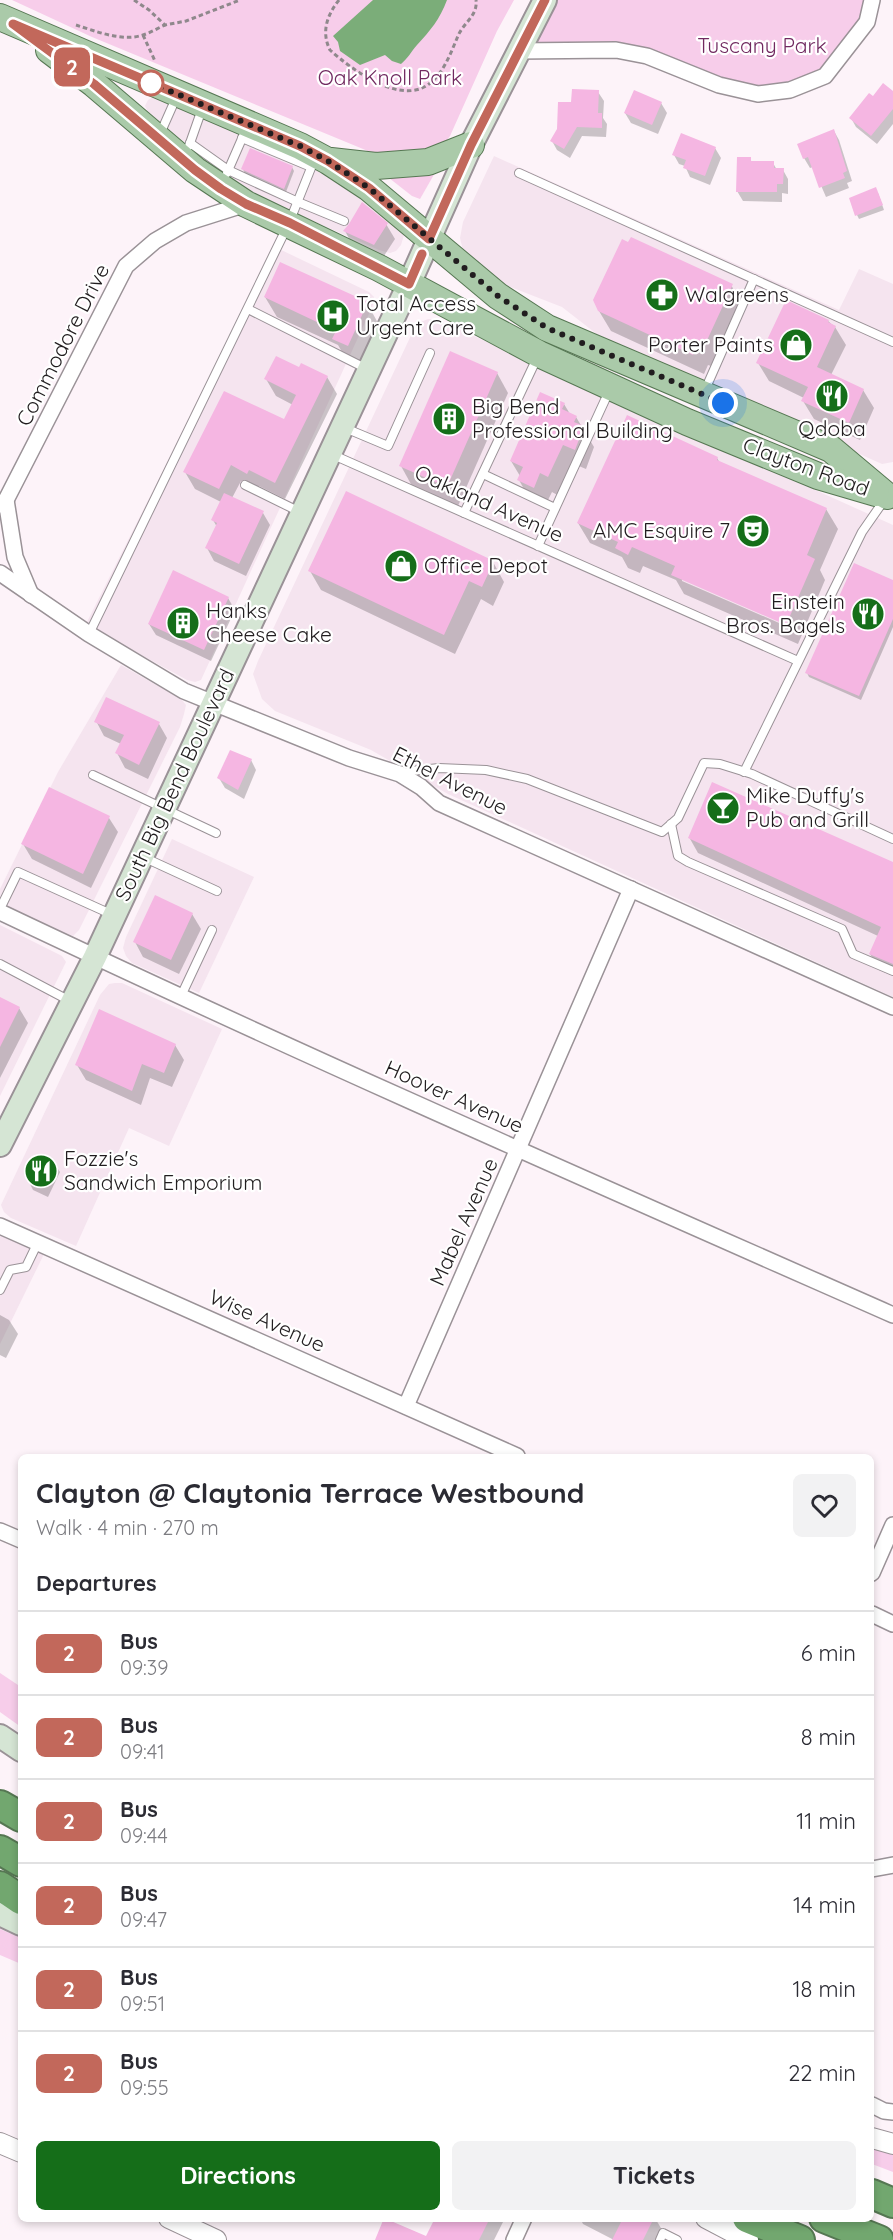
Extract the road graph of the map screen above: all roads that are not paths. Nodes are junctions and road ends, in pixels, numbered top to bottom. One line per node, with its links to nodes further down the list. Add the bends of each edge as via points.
1 (545, 0): 4 (main road, South Big Bend Boulevard)
2 (872, 0): 4 (street, via 867,22 825,76 790,90 758,94 718,86 647,56 616,50)
3 (6, 20): 5 (main road, Clayton Road); 8 (main road, Clayton Road, via 94,84)
4 (517, 51): 9 (main road, South Big Bend Boulevard)
5 (178, 94): 6 (main road, Clayton Road); 8 (lane)
6 (204, 105): 7 (main road, Clayton Road); 10 (lane)
7 (245, 131): 11 (main road, Clayton Road); 13 (lane)
8 (158, 138): 10 (main road, Clayton Road)
9 (471, 145): 11 (main road, via 428,162 376,166); 17 (main road, South Big Bend Boulevard)
10 (187, 151): 13 (main road, Clayton Road)
11 (318, 161): 15 (lane); 17 (main road, Clayton Road, via 369,188)
12 (519, 173): 18 (lane)
13 (225, 179): 14 (main road, Clayton Road); 15 (lane)
14 (246, 204): 15 (main road, Clayton Road); 32 (street, Commodore Drive, via 186,224 155,241 126,266)
15 (294, 213): 16 (lane); 19 (main road, Clayton Road); 20 (lane)
16 (344, 221)
17 (429, 239): 19 (main road, South Big Bend Boulevard); 26 (main road, Clayton Road, via 498,296 547,328)
18 (754, 279): 21 (lane); 26 (lane)
19 (409, 284): 23 (main road, Clayton Road); 24 (main road, South Big Bend Boulevard)
20 (248, 309): 24 (lane); 39 (lane)
21 (893, 342)
22 (430, 353): 27 (lane, via 388,446)
23 (539, 354): 25 (main road, Clayton Road); 29 (lane)
24 (368, 369): 27 (main road, South Big Bend Boulevard)
25 (612, 386): 31 (main road, Clayton Road, via 818,476); 33 (lane)
26 (703, 395): 31 (main road, Clayton Road, via 831,449)
27 (341, 426): 28 (main road, South Big Bend Boulevard)
28 (329, 453): 34 (main road, South Big Bend Boulevard); 35 (lane, Oakland Avenue)
29 (483, 474): 33 (lane); 35 (lane)
30 (245, 485): 34 (lane)
31 (891, 493): 40 (lane, via 862,532)
32 (3, 503): 38 (street, Commodore Drive, via 15,557)
33 (555, 508): 36 (lane)
34 (302, 513): 41 (main road, South Big Bend Boulevard)
35 (464, 513): 36 (lane, Oakland Avenue)
36 (538, 546): 40 (lane, Oakland Avenue)
37 (0, 573): 38 (street, Ethel Avenue)
38 (31, 595): 39 (street, Ethel Avenue)
39 (89, 634): 41 (street, Ethel Avenue, via 184,691)
40 (798, 662): 42 (lane)
41 (214, 702): 43 (street, Ethel Avenue, via 350,758); 45 (main road, South Big Bend Boulevard)
42 (744, 772): 46 (lane, via 704,763 678,818); 48 (lane)
43 (400, 774): 46 (lane, via 439,768 486,770 526,779 662,832); 50 (street, Ethel Avenue, via 439,803)
44 (93, 775): 45 (lane)
45 (164, 810): 47 (lane); 49 (main road, South Big Bend Boulevard)
46 (670, 824): 57 (lane, via 678,856 842,929 853,954)
47 (216, 833)
48 (893, 839)
49 (142, 856): 51 (lane); 53 (main road, South Big Bend Boulevard)
50 (631, 889): 60 (street, Ethel Avenue); 62 (street, Mabel Avenue)
51 (217, 891)
52 (0, 910): 53 (lane, via 18,872); 55 (street, Hoover Avenue)
53 (114, 916): 55 (main road, South Big Bend Boulevard)
54 (212, 930): 58 (lane)
55 (95, 957): 58 (street, Hoover Avenue); 59 (main road, South Big Bend Boulevard)
56 (0, 964): 59 (lane)
57 (893, 971)
58 (181, 996): 62 (street, Hoover Avenue)
59 (71, 1002): 61 (main road, South Big Bend Boulevard)
60 (893, 1007)
61 (2, 1136)
62 (518, 1149): 66 (street, Hoover Avenue); 67 (street, Mabel Avenue)
63 (0, 1226): 64 (street, Wise Avenue)
64 (38, 1242): 65 (lane, via 26,1267 10,1270); 67 (street, Wise Avenue)
65 (0, 1290)
66 (893, 1315)
67 (406, 1406): 68 (street, Wise Avenue)
68 (513, 1454)
69 (893, 1525): 72 (street)
70 (0, 1530): 71 (street)
71 (18, 1539)
72 (874, 1568)
73 (874, 1615): 74 (street)
74 (893, 1624)
75 (0, 1736): 76 (main road)
76 (18, 1748)
77 (0, 1805): 78 (highway)
78 (18, 1815)
79 (0, 1850): 80 (highway)
80 (18, 1860)
81 (893, 1865): 82 (street)
82 (874, 1869)
83 (0, 1886): 84 (highway)
84 (18, 1898)
85 (0, 1914): 86 (main road)
86 (18, 1923)
87 (874, 2106): 88 (street)
88 (893, 2112)
89 (874, 2139): 91 (street)
90 (0, 2143): 92 (street)
91 (893, 2144)
92 (18, 2151)
93 (874, 2195): 94 (highway)
94 (893, 2203)
95 (178, 2222): 100 (street)
96 (522, 2222): 101 (street)
97 (714, 2222): 104 (street)
98 (757, 2222): 105 (highway)
99 (834, 2222): 106 (highway)
100 (216, 2240)
101 (514, 2240)
102 (660, 2240): 103 (lane, via 663,2233)
103 (677, 2240)
104 (748, 2240)
105 (800, 2240)
106 (879, 2240)

